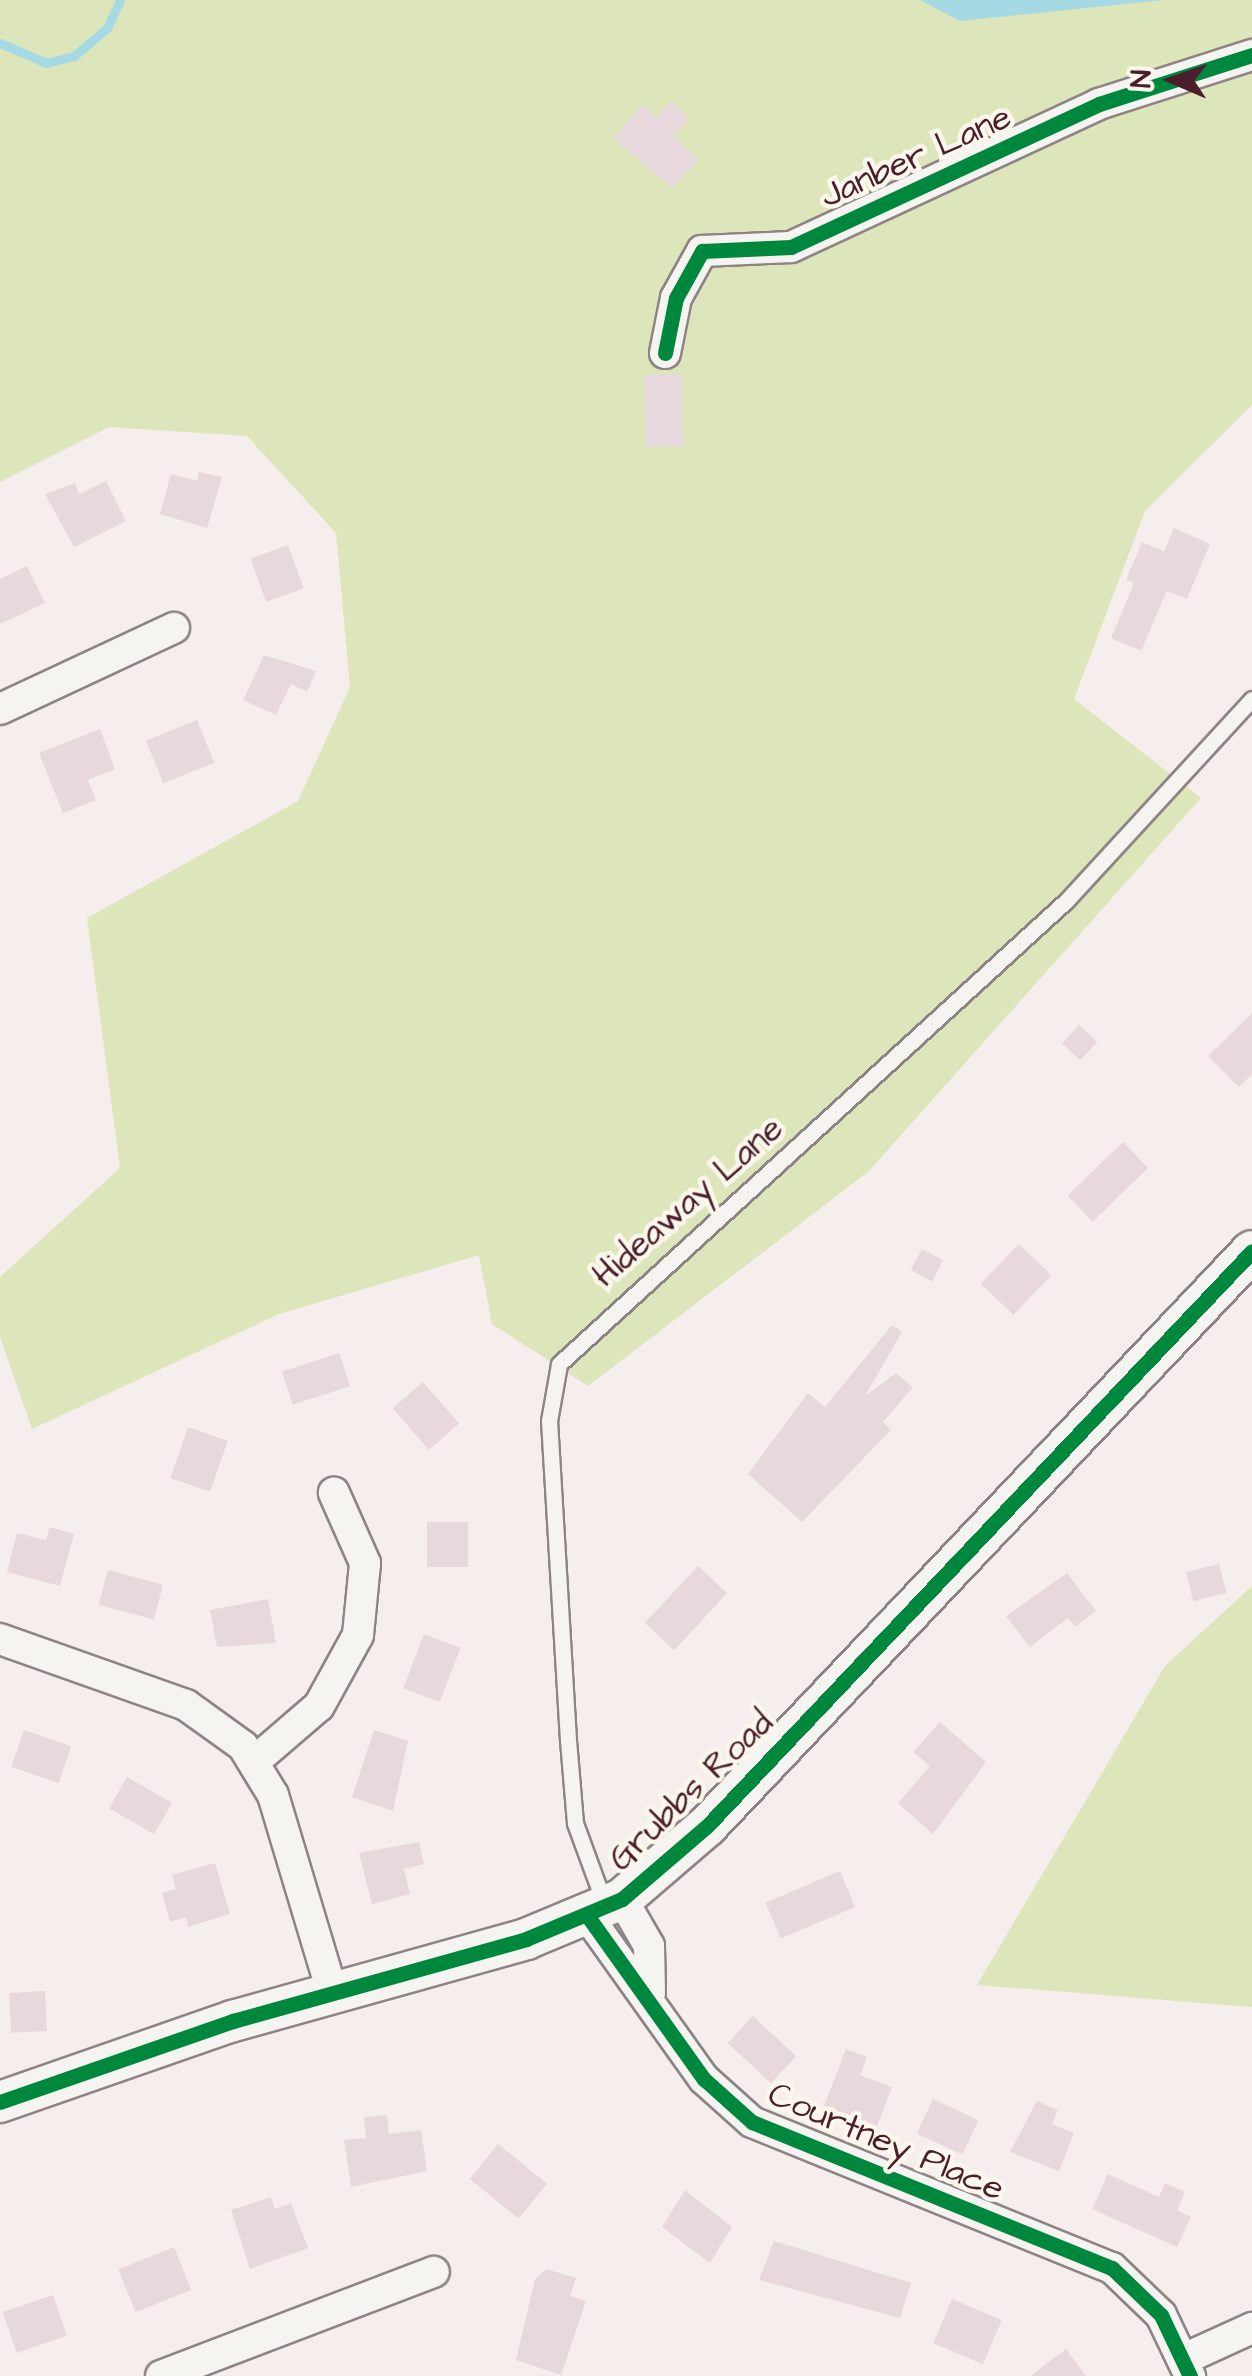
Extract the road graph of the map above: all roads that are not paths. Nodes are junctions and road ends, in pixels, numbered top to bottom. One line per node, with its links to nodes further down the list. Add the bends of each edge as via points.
1 (1252, 55): 2 (street, Janber Lane, via 1099,104 790,247 702,251 676,298)
2 (665, 353)
3 (174, 628): 5 (street)
4 (1252, 699): 10 (lane, Hideaway Lane, via 1067,900 559,1364 549,1421 572,1790 582,1858)
5 (0, 709)
6 (1252, 1250): 10 (street, Grubbs Road, via 708,1826)
7 (334, 1493): 9 (street, via 364,1563 358,1635 318,1706)
8 (0, 1639): 9 (street, via 186,1705)
9 (255, 1760): 11 (street)
10 (606, 1908): 11 (street, Grubbs Road); 15 (street, Courtney Place, via 650,1946 650,1993 696,2070 752,2122 1100,2261 1151,2302)
11 (332, 1992): 12 (street, Grubbs Road)
12 (0, 2102)
13 (434, 2272): 16 (street)
14 (1252, 2328): 15 (street)
15 (1187, 2367)
16 (160, 2376)

